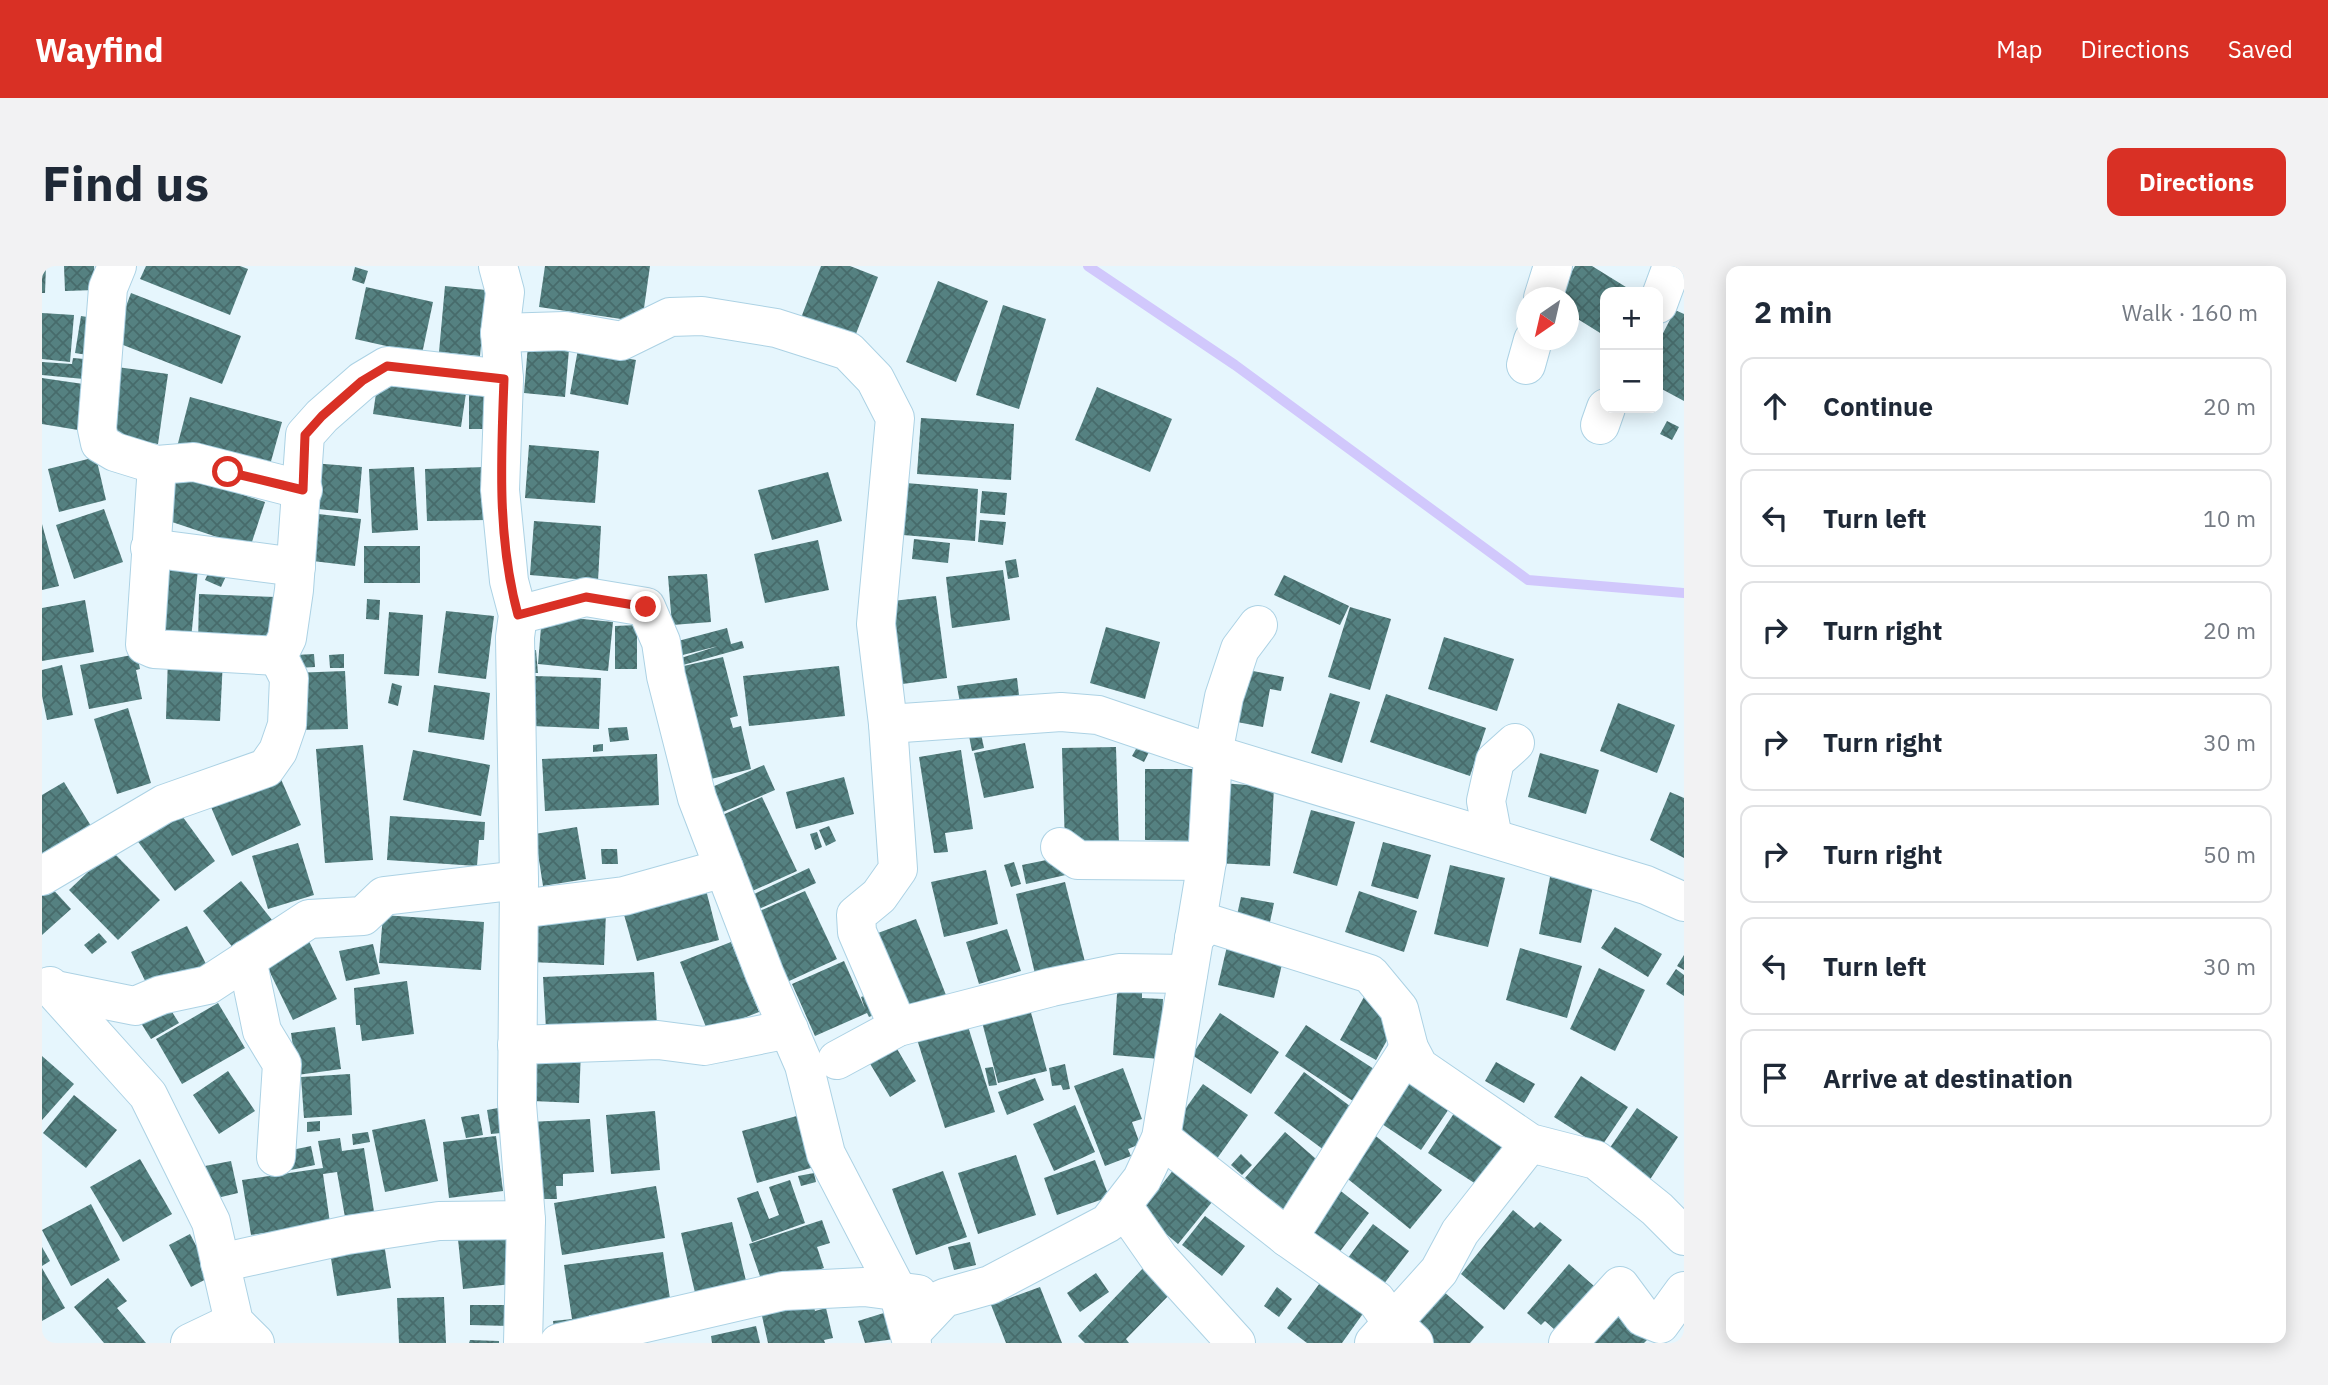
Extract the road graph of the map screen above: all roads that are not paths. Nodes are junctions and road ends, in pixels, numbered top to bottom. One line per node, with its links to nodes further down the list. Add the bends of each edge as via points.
1 (117, 266): 9 (street, via 108,288 97,429 100,443 115,452)
2 (498, 266): 7 (street, via 505,292)
3 (1553, 266): 5 (street)
4 (1672, 266): 6 (street)
5 (1547, 287)
6 (1663, 290)
7 (500, 333): 8 (street); 16 (street, via 565,331 621,341 670,317 702,316 776,328 848,351 875,379 895,418 876,624)
8 (504, 379): 10 (street, via 387,366 332,407 305,435); 13 (street, via 500,490 509,581)
9 (157, 465): 10 (street, via 194,462); 11 (street)
10 (303, 490): 12 (street)
11 (150, 548): 12 (street); 15 (street, via 145,645)
12 (296, 567): 15 (street, via 287,638)
13 (518, 615): 22 (street, via 586,597 646,607 661,642 697,799); 24 (street)
14 (1258, 625): 18 (street, via 1240,649 1224,697)
15 (278, 656): 23 (street, via 289,678 287,725 266,768 164,804)
16 (888, 724): 18 (street, via 1060,712 1098,715); 29 (street, via 898,869 879,896 856,915 857,932)
17 (1515, 743): 19 (street, via 1495,761 1486,801)
18 (1213, 754): 19 (street); 21 (street)
19 (1493, 838): 25 (street)
20 (1060, 847): 21 (street, via 1078,860)
21 (1207, 860): 26 (street)
22 (724, 868): 24 (street, via 624,896); 30 (street)
23 (42, 876)
24 (519, 894): 27 (street, via 384,896 363,916 309,919); 31 (street)
25 (1684, 902)
26 (1191, 956): 29 (street); 32 (street, via 1208,923 1370,974 1399,1009); 34 (street)
27 (247, 959): 28 (street, via 208,985 135,1006); 36 (street, via 262,1031 282,1064)
28 (49, 986): 41 (street, via 148,1095 211,1222)
29 (898, 1027): 33 (street)
30 (789, 1028): 31 (street, via 704,1046 659,1040); 33 (street)
31 (517, 1045): 38 (street)
32 (1409, 1048): 35 (street, via 1419,1068); 40 (street)
33 (820, 1062): 43 (street, via 830,1094 818,1116 826,1154)
34 (1161, 1138): 37 (street, via 1142,1179); 40 (street)
35 (1530, 1143): 39 (street, via 1596,1160); 46 (street, via 1460,1233)
36 (276, 1157)
37 (1122, 1205): 44 (street, via 1108,1223 1037,1261 990,1285); 51 (street, via 1159,1258)
38 (526, 1220): 41 (street, via 439,1221 347,1235); 49 (street)
39 (1684, 1236)
40 (1288, 1238): 46 (street, via 1376,1300)
41 (220, 1263): 45 (street)
42 (1684, 1291): 52 (street, via 1660,1324 1643,1317 1620,1286)
43 (898, 1292): 44 (street); 47 (street); 50 (street, via 864,1287 783,1291)
44 (944, 1298): 47 (street)
45 (245, 1333): 48 (street)
46 (1393, 1336)
47 (912, 1338)
48 (190, 1343)
49 (523, 1343)
50 (559, 1343)
51 (1236, 1343)
52 (1568, 1343)

